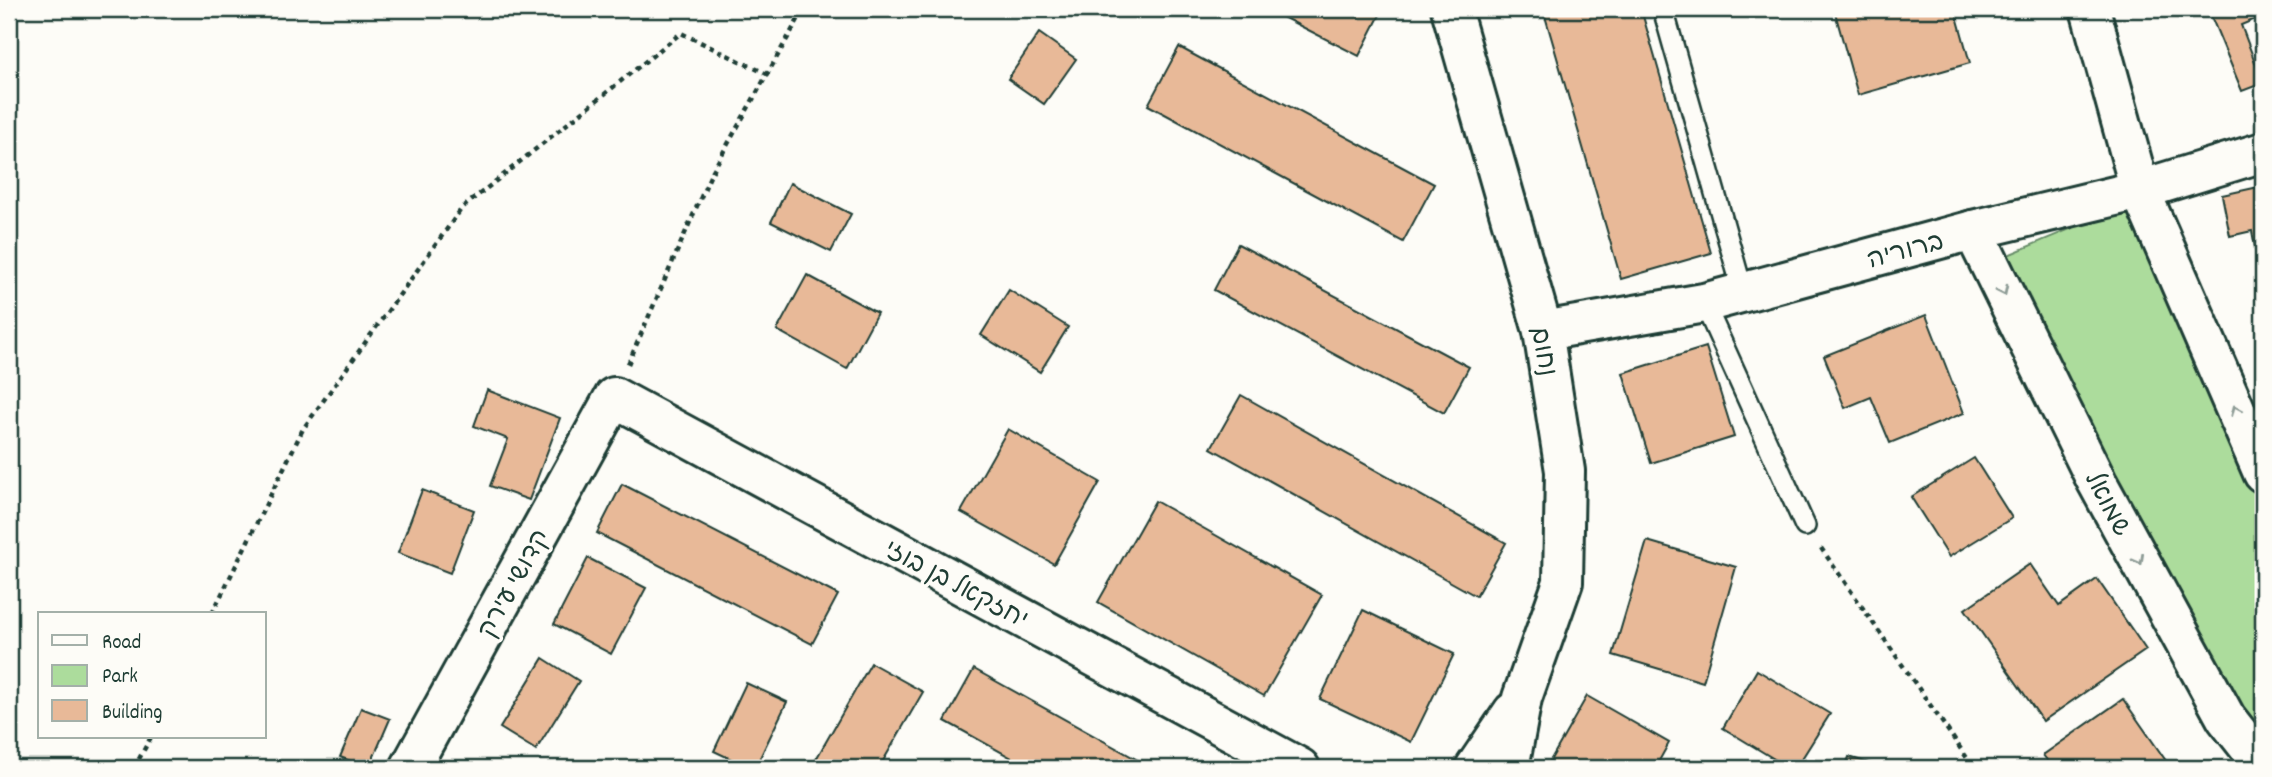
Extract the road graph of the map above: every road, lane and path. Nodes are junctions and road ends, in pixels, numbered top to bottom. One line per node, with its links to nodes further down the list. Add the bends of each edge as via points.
1 (804, 9): 5 (path)
2 (1451, 9): 11 (street, נחום)
3 (1663, 9): 9 (lane)
4 (2091, 9): 7 (street)
5 (768, 74): 12 (path, via 711,174); 15 (path, via 681,33 462,208 303,429)
6 (2263, 152): 7 (street, ברוריה)
7 (2140, 190): 8 (street, ברוריה); 13 (street, one-way to 7)
8 (1973, 230): 9 (street, ברוריה); 18 (street, שמואל, one-way to 18, via 2097,482 2226,718)
9 (1743, 292): 10 (street, ברוריה)
10 (1704, 303): 11 (street, ברוריה); 14 (lane)
11 (1543, 331): 16 (street, נחום, via 1565,471 1563,582)
12 (614, 397): 20 (street, קדושי עירק); 21 (street, יחזקאל בן בוזי)
13 (2263, 473)
14 (1805, 526): 24 (path)
15 (213, 612)
16 (1522, 698): 22 (street, נחום); 23 (street, נחום)
17 (150, 738): 19 (path)
18 (2263, 765)
19 (134, 768)
20 (410, 768)
21 (1300, 768)
22 (1475, 768)
23 (1509, 768)
24 (1974, 768)

